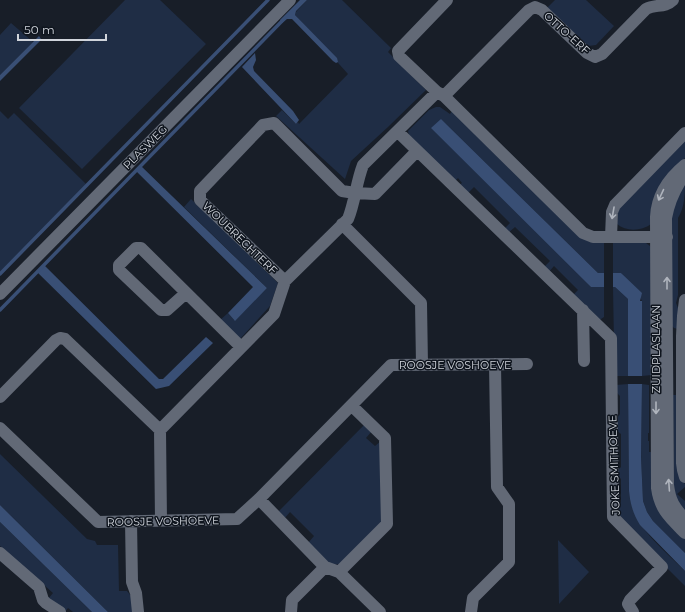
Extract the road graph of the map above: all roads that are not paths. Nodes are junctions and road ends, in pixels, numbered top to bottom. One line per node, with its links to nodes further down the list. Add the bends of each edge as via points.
1 (290, 0): 17 (street, PLASWEG)
2 (447, 0): 5 (street, via 398,51 399,56)
3 (673, 0): 4 (street, OTTO-ERF, via 662,7 646,9 602,54 595,57 587,53)
4 (535, 4): 5 (street, OTTO-ERF)
5 (441, 94): 6 (street, WOUBRECHTERF); 13 (street, via 583,233 593,237)
6 (398, 132): 8 (street); 11 (street, WOUBRECHTERF, via 363,165)
7 (685, 133): 13 (street, one-way to 13, via 615,205 612,212)
8 (417, 151): 11 (street, WOUBRECHTERF, via 375,194); 19 (street)
9 (685, 165): 14 (street, ZUIDPLASLAAN, one-way to 14, via 667,184 656,206)
10 (685, 174): 14 (street, ZUIDPLASLAAN, via 670,201)
11 (356, 193): 12 (street, WOUBRECHTERF, via 352,211); 15 (street, WOUBRECHTERF, via 342,190 274,123 263,125 200,191 200,200)
12 (342, 224): 15 (street, WOUBRECHTERF); 26 (street, via 421,302)
13 (611, 237): 14 (street)
14 (662, 238): 20 (street, ZUIDPLASLAAN)
15 (285, 281): 22 (street, WOUBRECHTERF, via 274,314)
16 (186, 293): 16 (street, via 167,310 161,310 119,270 119,265 136,248 141,248); 22 (street)
17 (0, 294)
18 (685, 300): 21 (street, via 682,316)
19 (583, 310): 23 (street); 45 (street, JOKE SMITHOEVE, via 611,338 613,517 662,567 630,600 628,604)
20 (662, 336): 21 (street); 33 (street, ZUIDPLASLAAN, one-way to 20, via 671,501 668,485 668,378); 36 (street, ZUIDPLASLAAN, one-way to 36, via 657,488 663,509)
21 (684, 336): 31 (street, via 682,463)
22 (241, 347): 30 (street, WOUBRECHTERF)
23 (584, 360)
24 (495, 364): 25 (street, ROOSJE VOSHOEVE); 26 (street, ROOSJE VOSHOEVE); 44 (street, via 498,487 509,504 509,562 472,598)
25 (527, 364)
26 (422, 365): 28 (street, ROOSJE VOSHOEVE, via 391,365)
27 (0, 397): 30 (street, via 60,338)
28 (352, 406): 32 (street, ROOSJE VOSHOEVE); 39 (street, via 385,438 387,524)
29 (0, 428): 34 (street, ROOSJE VOSHOEVE, via 98,522)
30 (160, 430): 35 (street)
31 (685, 477)
32 (259, 499): 35 (street, ROOSJE VOSHOEVE, via 237,520); 38 (street)
33 (685, 519)
34 (131, 521): 35 (street, ROOSJE VOSHOEVE); 41 (street, via 132,582)
35 (161, 521)
36 (685, 533)
37 (0, 553): 40 (street, via 39,587 46,603)
38 (325, 567): 39 (street); 42 (street, via 292,600)
39 (339, 572): 43 (street)
40 (60, 612)
41 (138, 612)
42 (291, 612)
43 (380, 612)
44 (471, 612)
45 (633, 612)

